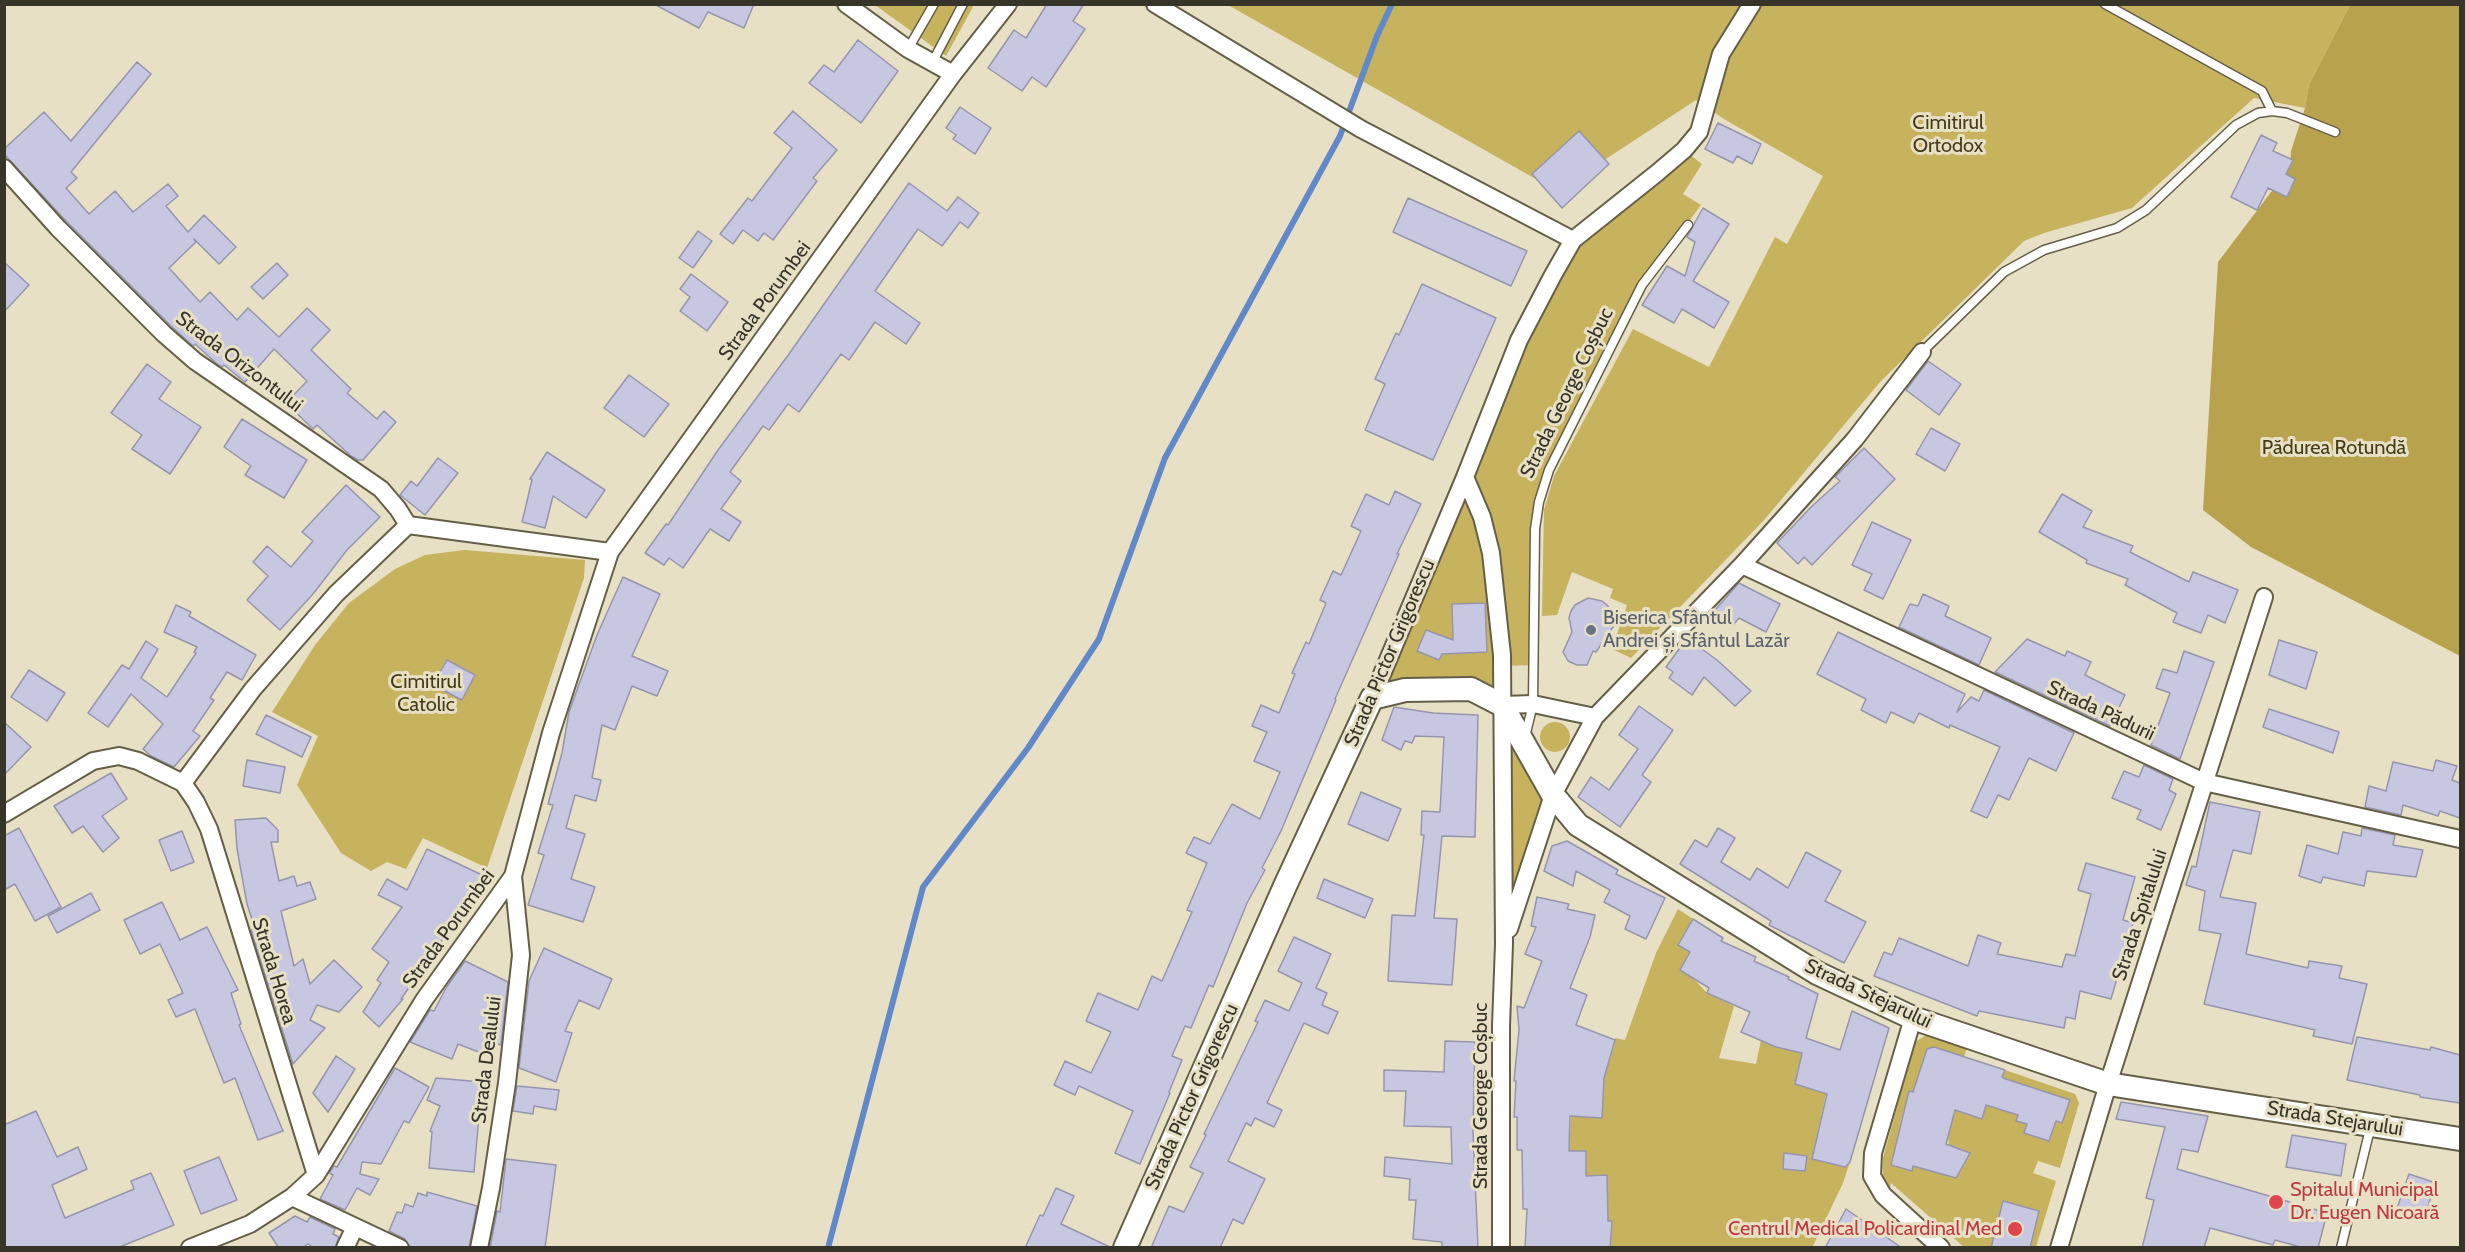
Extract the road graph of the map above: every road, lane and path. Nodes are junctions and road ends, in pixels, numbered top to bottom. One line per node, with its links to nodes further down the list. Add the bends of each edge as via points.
1 (846, 4): 8 (street)
2 (934, 4): 8 (lane)
3 (963, 4): 9 (lane)
4 (1008, 4): 10 (street, Strada Porumbei)
5 (1155, 4): 15 (street, via 1361,129)
6 (1752, 4): 15 (street, Strada Pictor Grigorescu, via 1721,54 1699,132 1684,150)
7 (2105, 4): 11 (lane, via 2262,91)
8 (908, 49): 9 (street)
9 (931, 64): 10 (street)
10 (953, 74): 19 (street, Strada Porumbei)
11 (2272, 111): 12 (lane); 16 (lane, via 2258,113 2236,125 2146,210 2117,228 2044,250 2004,272)
12 (2335, 132)
13 (4, 168): 18 (street, Strada Orizontului, via 58,228 195,361 381,489)
14 (1688, 225): 23 (lane, Strada George Coșbuc, via 1642,285 1549,470 1535,530)
15 (1573, 240): 17 (street, Strada Pictor Grigorescu, via 1519,340)
16 (1922, 352): 20 (street, Strada George Coșbuc, via 1856,439)
17 (1465, 477): 22 (street, Strada Pictor Grigorescu); 24 (street, Strada George Coșbuc, via 1482,517 1491,553 1502,655)
18 (408, 525): 19 (street); 28 (street, via 336,594 261,681)
19 (610, 552): 32 (street, Strada Porumbei, via 551,733)
20 (1742, 565): 25 (street, Strada George Coșbuc); 27 (street, Strada Pădurii)
21 (2264, 597): 27 (street, Strada Spitalului)
22 (1372, 698): 24 (street, via 1404,690 1471,689); 45 (street, Strada Pictor Grigorescu)
23 (1533, 704): 24 (street); 25 (street); 26 (lane, Strada George Coșbuc)
24 (1502, 705): 26 (street, Strada Stejarului); 33 (street, Strada George Coșbuc)
25 (1595, 717): 29 (street, Strada George Coșbuc)
26 (1524, 744): 29 (street, Strada Stejarului)
27 (2204, 782): 31 (street, Strada Pădurii); 35 (street, Strada Spitalului)
28 (183, 783): 30 (street, via 138,760 119,756 93,761); 38 (street, Strada Horea, via 209,830)
29 (1553, 795): 33 (street, Strada George Coșbuc); 34 (street, Strada Stejarului, via 1578,825 1657,875 1817,972)
30 (4, 814)
31 (2460, 839)
32 (513, 876): 38 (street, Strada Porumbei, via 424,1000); 44 (street, Strada Dealului, via 521,955 507,1083)
33 (1504, 944): 46 (street, Strada George Coșbuc)
34 (1913, 1018): 35 (street, Strada Stejarului); 47 (street, via 1873,1154 1872,1176 1883,1195)
35 (2108, 1083): 36 (street, Strada Stejarului); 48 (street, Strada Spitalului)
36 (2372, 1125): 37 (street, Strada Stejarului); 49 (lane)
37 (2460, 1139)
38 (316, 1175): 39 (street, Strada Porumbei)
39 (292, 1197): 40 (street); 41 (street, Strada Porumbei, via 250,1224)
40 (355, 1227): 42 (street); 43 (street)
41 (190, 1248)
42 (345, 1248)
43 (400, 1248)
44 (479, 1248)
45 (1125, 1248)
46 (1502, 1248)
47 (1941, 1248)
48 (2059, 1248)
49 (2341, 1248)

